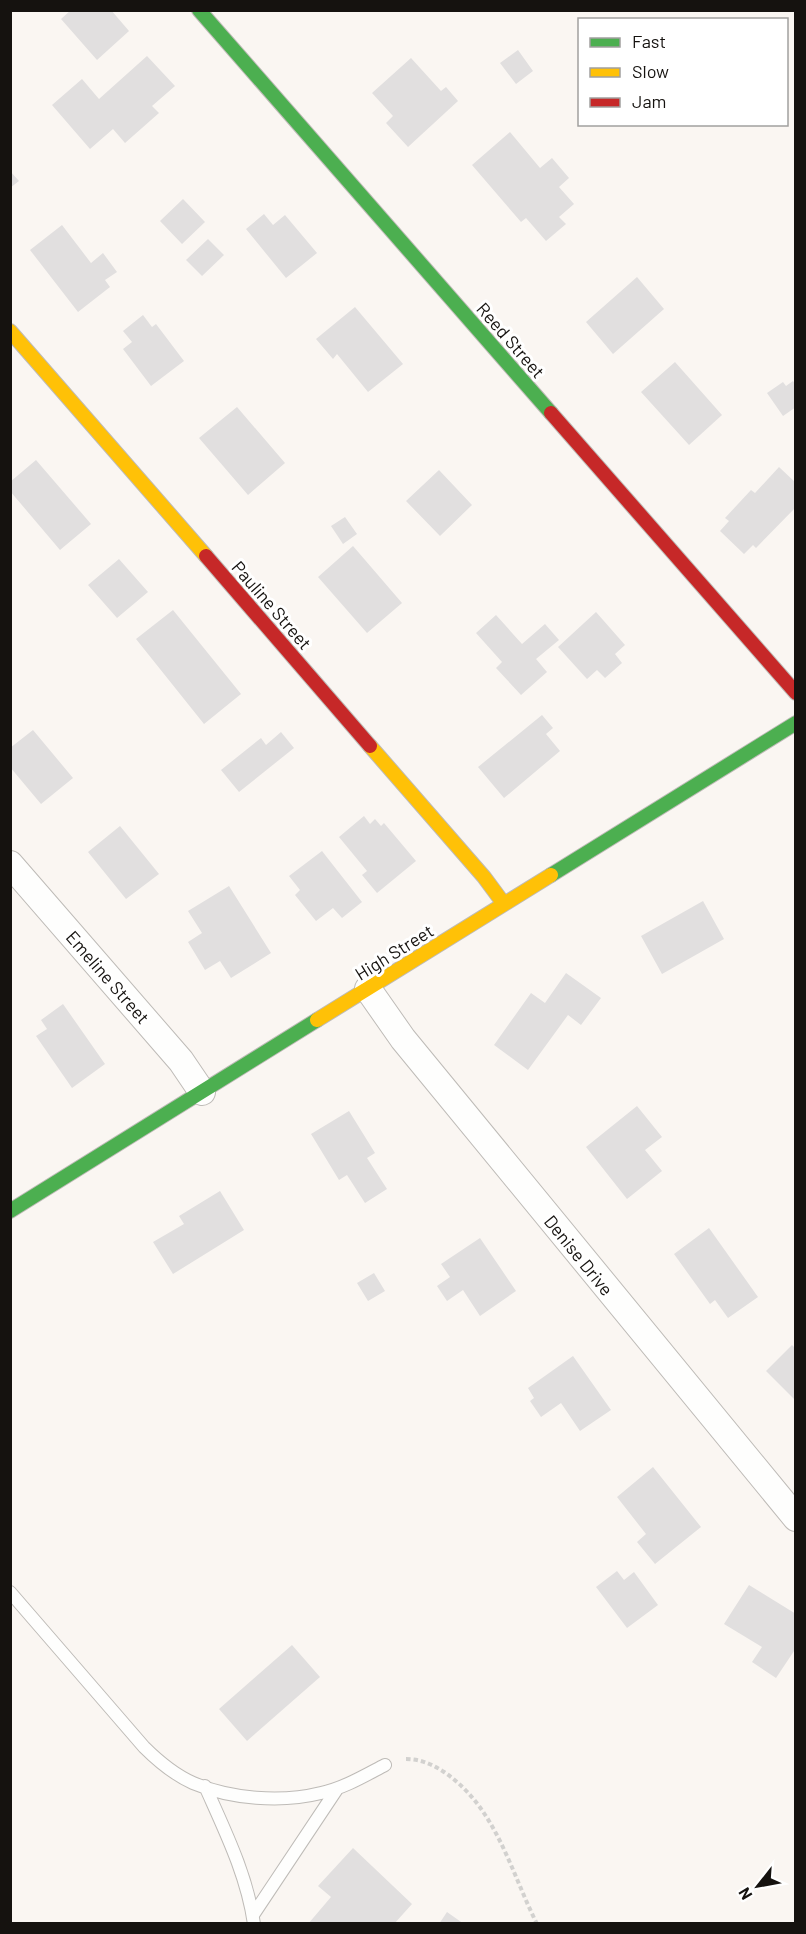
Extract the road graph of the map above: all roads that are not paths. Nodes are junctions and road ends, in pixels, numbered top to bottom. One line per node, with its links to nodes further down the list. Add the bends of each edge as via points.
1 (199, 10): 3 (main road, Reed Street)
2 (10, 331): 6 (main road, Pauline Street)
3 (795, 693)
4 (795, 723): 6 (main road, High Street)
5 (10, 864): 8 (street, Emeline Street, via 174,1053)
6 (504, 904): 7 (main road, High Street)
7 (368, 989): 8 (main road, High Street); 10 (street, Denise Drive, via 403,1040)
8 (202, 1092): 9 (main road, High Street)
9 (10, 1211)
10 (795, 1518)
11 (10, 1592): 13 (lane, via 144,1747 192,1783)
12 (385, 1765): 14 (lane)
13 (205, 1786): 14 (lane, via 239,1795 282,1798); 15 (lane, via 234,1853)
14 (337, 1789): 15 (lane)
15 (254, 1919)

